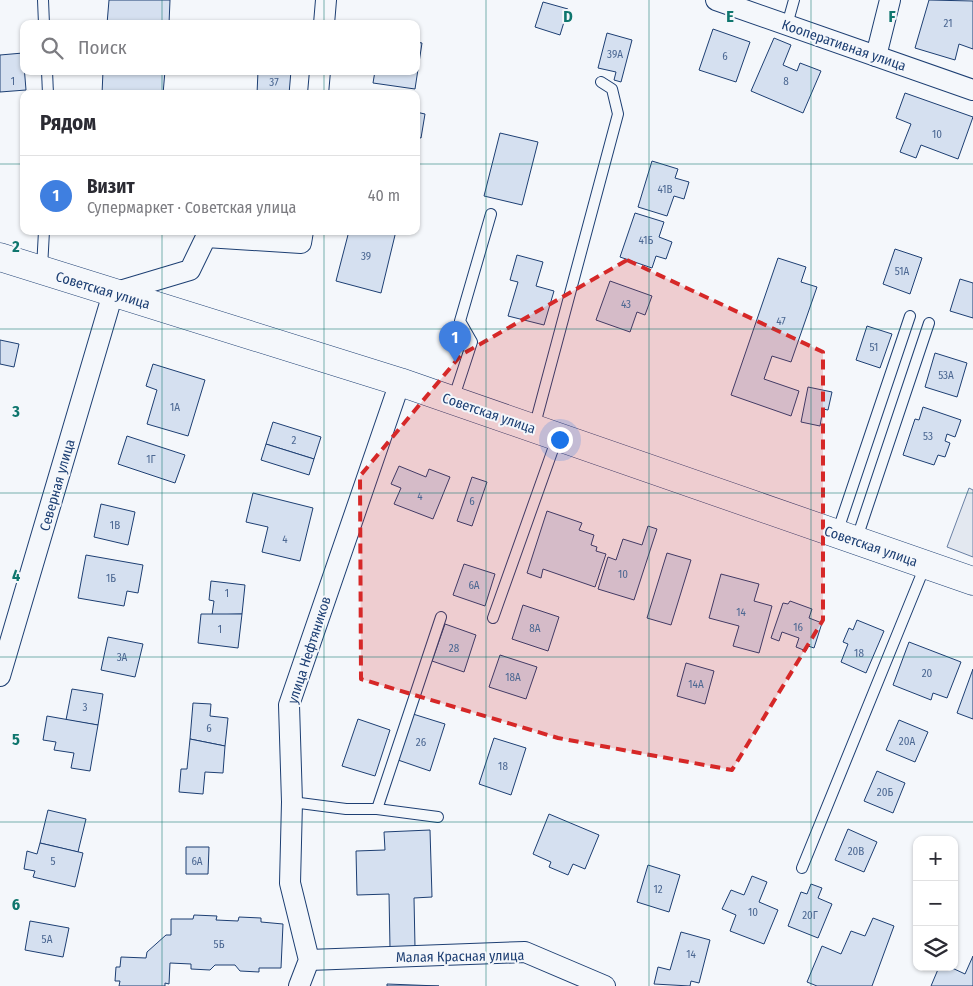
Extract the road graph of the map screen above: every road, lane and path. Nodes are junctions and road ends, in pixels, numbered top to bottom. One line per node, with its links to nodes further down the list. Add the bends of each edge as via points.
1 (43, 0): 6 (lane)
2 (326, 0): 7 (street)
3 (716, 0): 8 (street, Кооперативная улица)
4 (794, 0): 8 (lane)
5 (890, 0): 9 (street)
6 (44, 20)
7 (324, 20)
8 (787, 25): 9 (street, Кооперативная улица)
9 (876, 56): 15 (street, Кооперативная улица)
10 (46, 75): 13 (lane)
11 (320, 75): 14 (street)
12 (601, 82): 26 (lane, via 612,89 618,114)
13 (48, 90)
14 (318, 90)
15 (973, 90)
16 (491, 214): 25 (lane, via 460,321 472,342)
17 (44, 235): 20 (lane)
18 (303, 235): 21 (street, via 302,243 206,237 190,270)
19 (0, 257): 20 (street, Советская улица)
20 (42, 270): 21 (street, Советская улица)
21 (113, 293): 24 (street, Советская улица); 32 (street, Северная улица)
22 (910, 316): 27 (lane)
23 (929, 323): 27 (lane)
24 (400, 382): 25 (street, Советская улица); 33 (street, улица Нефтяников, via 289,705)
25 (452, 401): 26 (street, Советская улица)
26 (546, 433): 27 (street, Советская улица); 31 (lane)
27 (847, 538): 28 (street, Советская улица)
28 (925, 565): 29 (street, Советская улица); 36 (lane)
29 (973, 581)
30 (442, 618): 34 (lane)
31 (492, 618)
32 (0, 676)
33 (292, 802): 34 (lane, via 346,809); 37 (street, улица Нефтяников, via 290,883)
34 (377, 809): 35 (lane)
35 (438, 817)
36 (802, 868)
37 (309, 960): 38 (street); 39 (street, Малая Красная улица, via 525,952)
38 (299, 986)
39 (605, 986)

